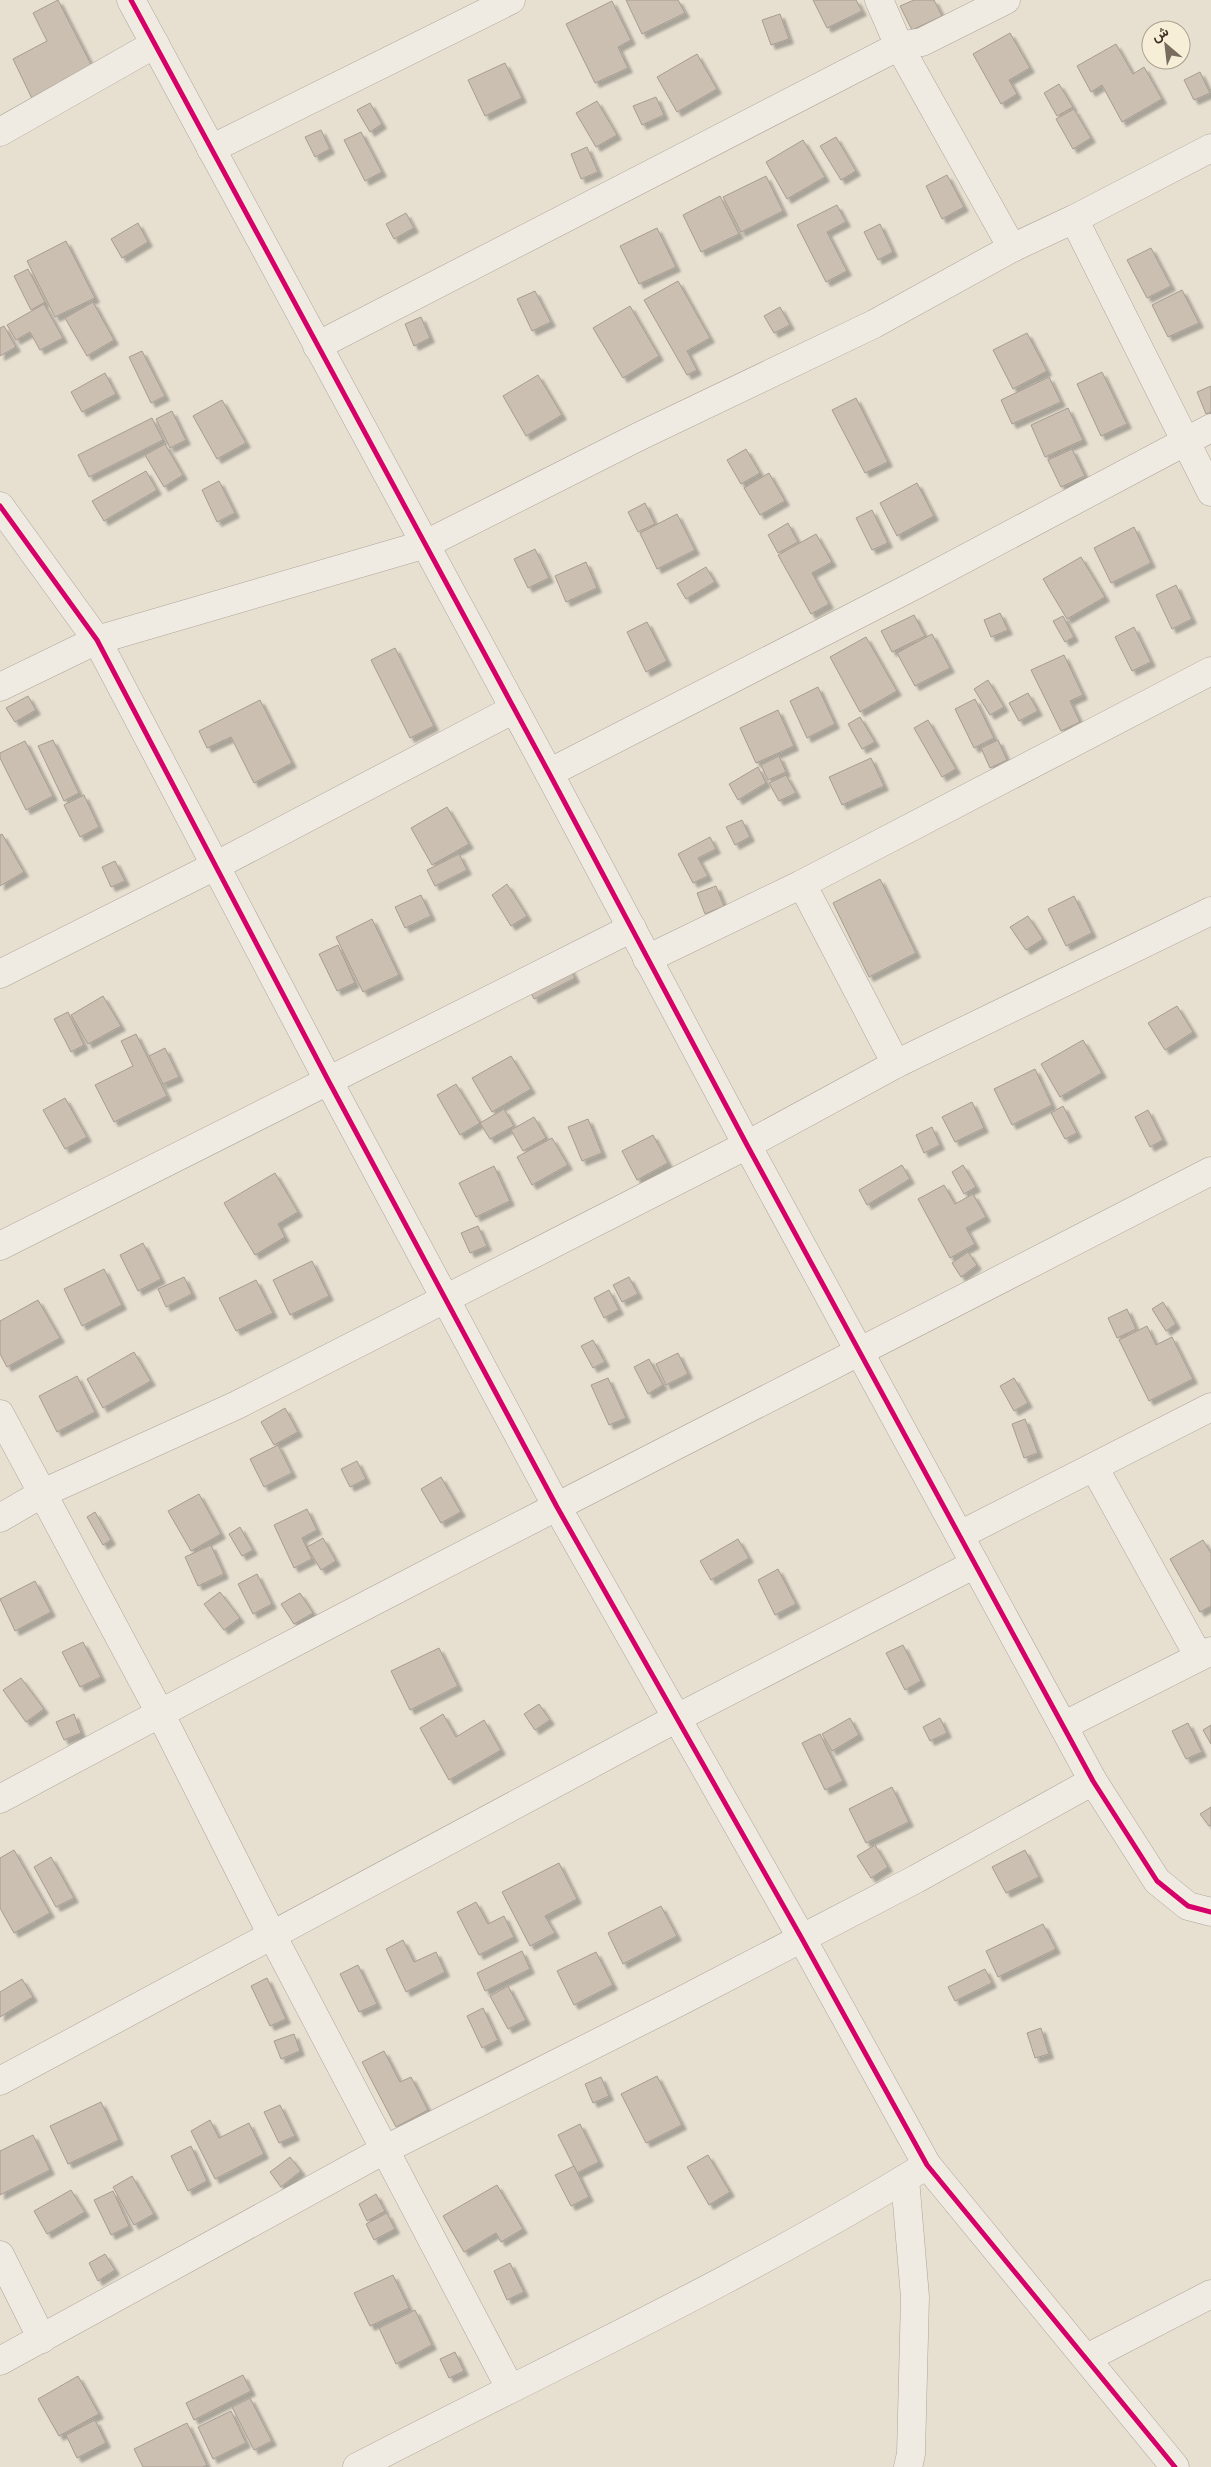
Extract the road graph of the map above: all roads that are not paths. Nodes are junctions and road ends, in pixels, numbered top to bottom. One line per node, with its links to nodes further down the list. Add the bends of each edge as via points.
1 (131, 0): 5 (street)
2 (511, 0): 9 (street)
3 (879, 0): 6 (street)
4 (1006, 0): 6 (street, via 922,42)
5 (154, 44): 7 (street); 9 (street)
6 (899, 46): 11 (street); 12 (street)
7 (0, 132)
8 (1211, 148): 10 (street)
9 (211, 149): 12 (street)
10 (1074, 219): 11 (street); 14 (street)
11 (1012, 248): 17 (street, via 874,324 640,436)
12 (317, 346): 17 (street)
13 (1211, 428): 14 (street)
14 (1184, 442): 15 (street); 22 (street)
15 (1211, 492)
16 (0, 506): 18 (street)
17 (426, 544): 18 (street); 21 (street)
18 (97, 640): 20 (street); 23 (street)
19 (1211, 670): 24 (street)
20 (0, 686)
21 (514, 709): 22 (street); 23 (street)
22 (550, 773): 26 (street)
23 (217, 865): 28 (street); 30 (street)
24 (802, 884): 27 (street); 29 (street)
25 (1211, 911): 29 (street)
26 (632, 928): 27 (street); 30 (street)
27 (647, 959): 31 (street)
28 (0, 974)
29 (896, 1064): 31 (street)
30 (328, 1080): 33 (street); 34 (street)
31 (747, 1145): 34 (street); 35 (street)
32 (1211, 1171): 35 (street)
33 (0, 1246)
34 (445, 1300): 39 (street, via 237,1404); 40 (street)
35 (861, 1352): 40 (street); 42 (street)
36 (1211, 1407): 38 (street)
37 (0, 1414): 39 (street)
38 (1094, 1467): 42 (street); 44 (street)
39 (43, 1493): 41 (street); 45 (street)
40 (557, 1507): 45 (street); 46 (street)
41 (0, 1518)
42 (960, 1535): 43 (street)
43 (975, 1564): 46 (street); 47 (street)
44 (1205, 1654): 47 (street)
45 (160, 1713): 49 (street); 51 (street)
46 (677, 1718): 51 (street); 52 (street)
47 (1063, 1726): 48 (street)
48 (1093, 1781): 50 (street, via 1157,1881 1188,1906); 52 (street, via 916,1879)
49 (0, 1799)
50 (1211, 1912)
51 (272, 1935): 53 (street); 54 (street)
52 (801, 1937): 54 (street); 55 (street)
53 (0, 2081)
54 (386, 2149): 58 (street); 61 (street)
55 (916, 2172): 59 (street); 61 (street, via 820,2229 702,2292); 63 (street, via 911,2454)
56 (0, 2255): 58 (street)
57 (1211, 2294): 59 (street)
58 (42, 2339): 60 (street)
59 (1088, 2358): 64 (street)
60 (0, 2361)
61 (510, 2388): 62 (street)
62 (358, 2467)
63 (908, 2467)
64 (1176, 2467)

